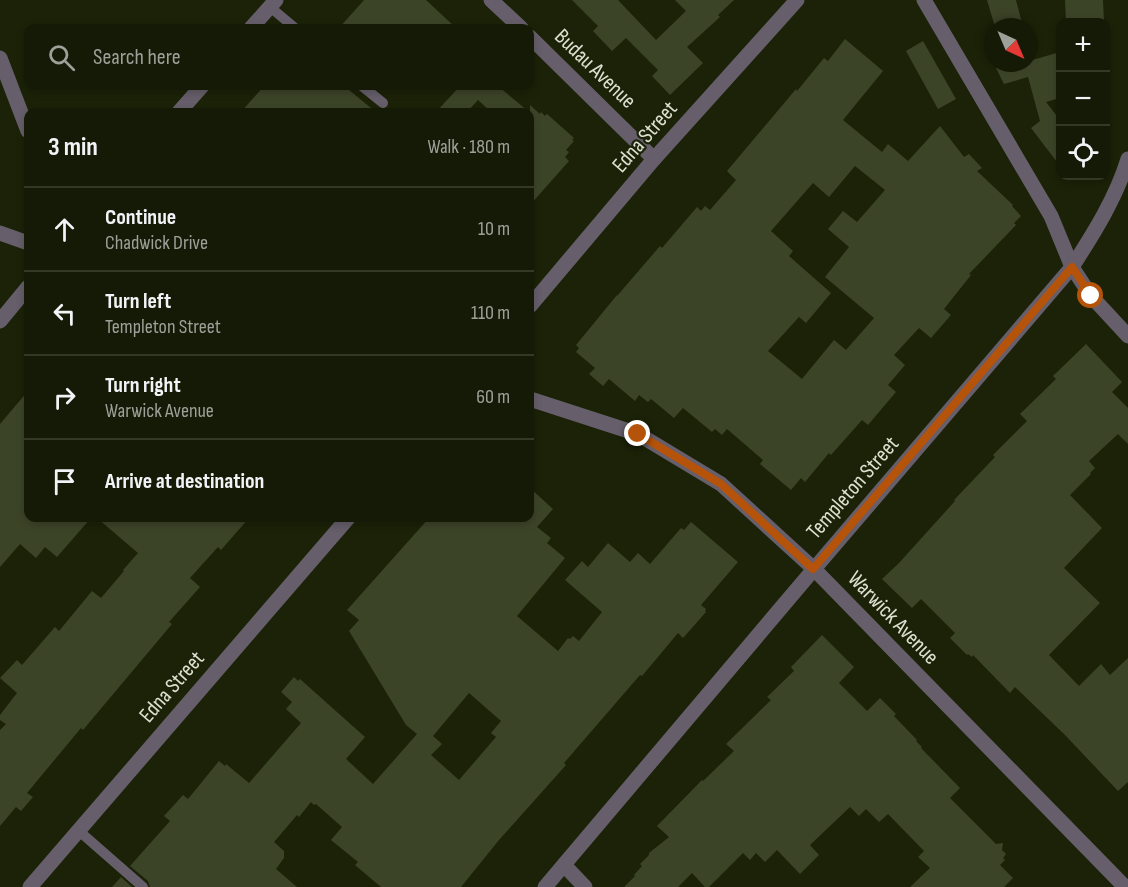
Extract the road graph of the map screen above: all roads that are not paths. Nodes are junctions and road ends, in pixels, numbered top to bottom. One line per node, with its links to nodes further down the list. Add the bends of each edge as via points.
1 (491, 0): 7 (street, Budau Avenue)
2 (797, 0): 15 (street, Edna Street)
3 (924, 0): 19 (street, via 1051,216)
4 (273, 3): 5 (street); 6 (lane)
5 (255, 24)
6 (291, 24)
7 (517, 24)
8 (534, 41): 15 (street, Budau Avenue)
9 (0, 58): 14 (street)
10 (199, 90): 13 (street)
11 (367, 90): 12 (lane)
12 (382, 103)
13 (184, 108)
14 (24, 121)
15 (654, 159): 21 (street, Edna Street)
16 (1128, 159): 19 (street, Templeton Street, via 1097,228)
17 (0, 233): 18 (street)
18 (24, 242)
19 (1072, 267): 23 (street, via 1091,296); 26 (street, Templeton Street)
20 (24, 292): 22 (street)
21 (534, 301)
22 (0, 321)
23 (1128, 336)
24 (534, 400): 26 (street, Warwick Avenue, via 638,434 721,484)
25 (345, 522): 27 (street, Edna Street)
26 (813, 569): 28 (street, Templeton Street); 33 (street, Warwick Avenue)
27 (79, 831): 29 (street, Edna Street); 30 (lane)
28 (564, 865): 31 (street, Templeton Street); 32 (street)
29 (30, 887)
30 (143, 887)
31 (544, 887)
32 (585, 887)
33 (1125, 887)

